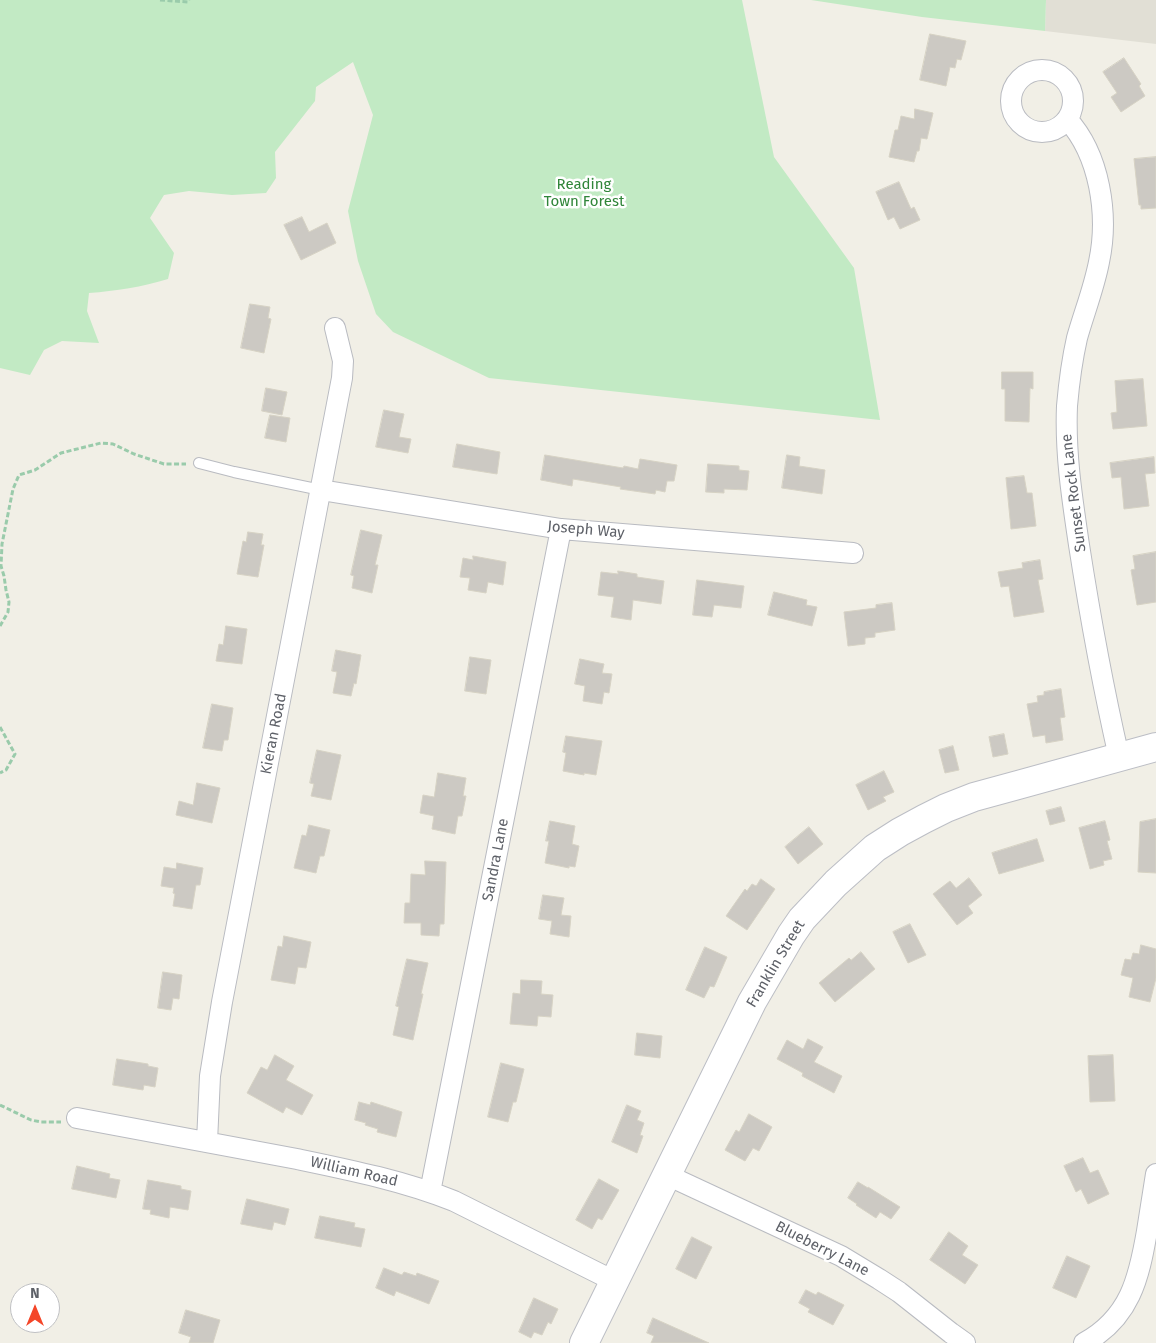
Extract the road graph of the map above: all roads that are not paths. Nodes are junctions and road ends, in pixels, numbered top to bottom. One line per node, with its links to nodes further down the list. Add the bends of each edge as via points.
1 (1067, 119): 8 (street, Sunset Rock Lane, via 1077,131 1090,158 1102,208 1099,261 1071,372 1067,453 1088,600)
2 (334, 328): 4 (street, Kieran Road, via 343,372)
3 (199, 463): 4 (lane)
4 (321, 490): 5 (street, Joseph Way); 10 (street, Kieran Road, via 222,1002 210,1076)
5 (561, 529): 6 (street, Joseph Way); 13 (street, Sandra Lane)
6 (853, 553)
7 (1156, 747): 8 (main road, Franklin Street)
8 (1119, 757): 12 (main road, Franklin Street, via 946,808 875,848 836,883 802,919 768,972)
9 (76, 1118): 10 (street, William Road)
10 (207, 1142): 13 (street, William Road, via 379,1177)
11 (1156, 1174): 17 (street, via 1142,1260 1132,1291 1114,1318)
12 (667, 1175): 14 (main road, Franklin Street); 16 (street, Blueberry Lane, via 841,1256 899,1292)
13 (430, 1192): 14 (street, William Road, via 478,1212)
14 (614, 1281): 15 (main road, Franklin Street)
15 (584, 1343)
16 (965, 1343)
17 (1084, 1343)

